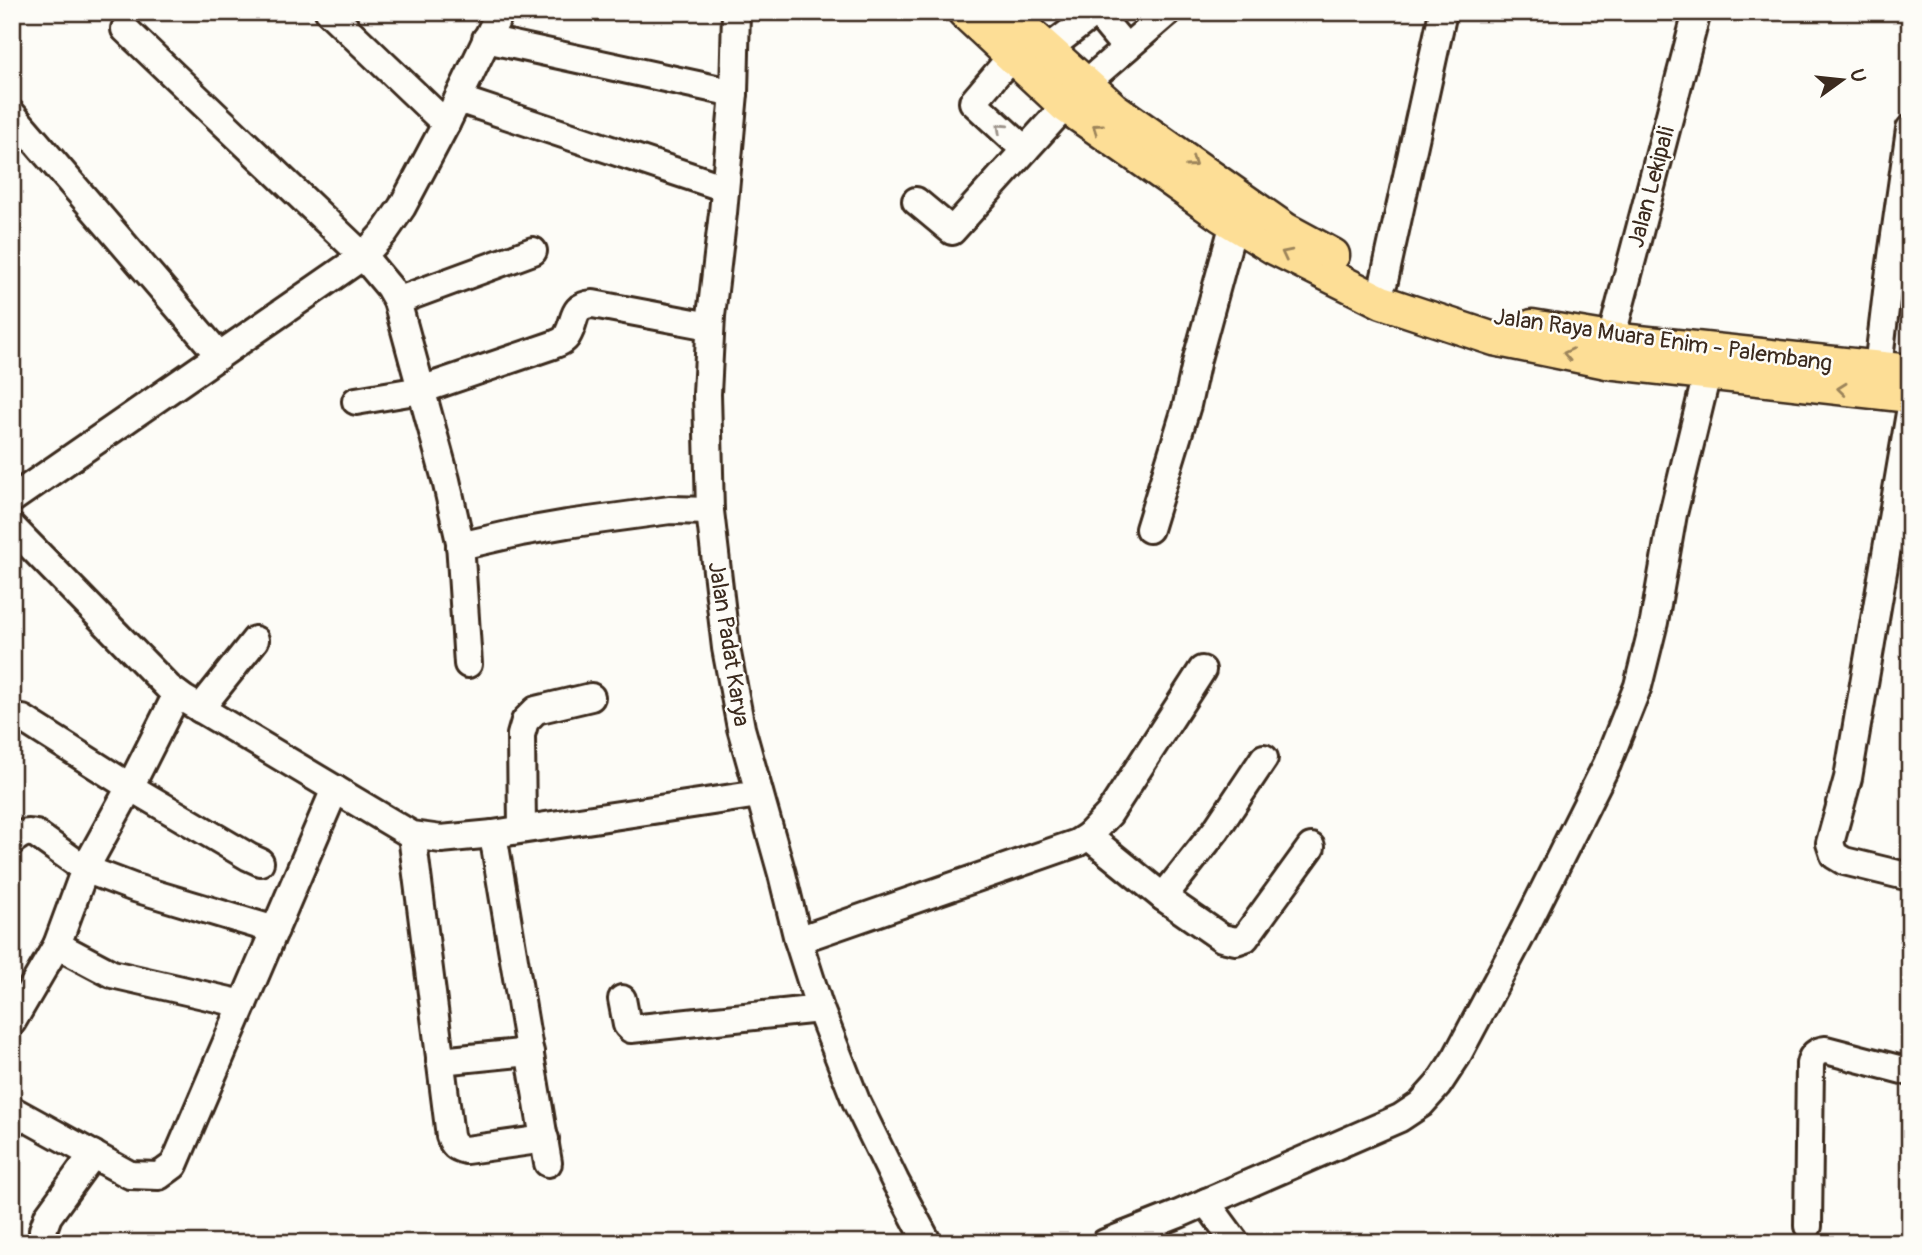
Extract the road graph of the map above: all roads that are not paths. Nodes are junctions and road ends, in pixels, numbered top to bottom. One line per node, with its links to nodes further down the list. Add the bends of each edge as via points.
1 (329, 12): 19 (street)
2 (500, 12): 11 (street)
3 (736, 12): 15 (street, Jalan Padat Karya)
4 (964, 12): 14 (main road, Jalan Raya Muara Enim - Palembang)
5 (1006, 12): 13 (main road, Jalan Raya Muara Enim - Palembang)
6 (1096, 12): 12 (street); 13 (street)
7 (1168, 12): 12 (street)
8 (1443, 12): 27 (street)
9 (1697, 12): 30 (street, Jalan Lekipali)
10 (125, 29): 26 (street)
11 (486, 39): 15 (street); 17 (street)
12 (1126, 48): 16 (street)
13 (1048, 50): 16 (main road, Jalan Raya Muara Enim - Palembang)
14 (1012, 56): 16 (main road, Jalan Raya Muara Enim - Palembang); 21 (street, one-way to 14, via 973,102)
15 (734, 93): 22 (street, Jalan Padat Karya)
16 (1076, 94): 21 (street); 24 (main road, Jalan Raya Muara Enim - Palembang, one-way to 16); 27 (main road, Jalan Raya Muara Enim - Palembang, one-way to 27, via 1114,108 1285,229)
17 (458, 99): 19 (street); 22 (street)
18 (12, 114): 31 (street)
19 (446, 124): 26 (street, via 402,207)
20 (1910, 129): 32 (street)
21 (1025, 150): 23 (street, via 952,231)
22 (725, 188): 29 (street, Jalan Padat Karya)
23 (916, 201)
24 (1234, 223): 30 (main road, Jalan Raya Muara Enim - Palembang, one-way to 24, via 1494,339 1382,302); 42 (street)
25 (533, 251): 28 (street)
26 (363, 256): 28 (street); 31 (street)
27 (1384, 281): 30 (main road, Jalan Raya Muara Enim - Palembang, via 1492,320)
28 (397, 301): 35 (street)
29 (710, 326): 35 (street, via 583,304 562,341); 40 (street, Jalan Padat Karya)
30 (1609, 350): 32 (main road, Jalan Raya Muara Enim - Palembang); 34 (main road, Jalan Raya Muara Enim - Palembang)
31 (219, 355): 39 (street)
32 (1878, 368): 33 (main road, Jalan Raya Muara Enim - Palembang)
33 (1910, 372)
34 (1707, 374): 36 (main road, Jalan Raya Muara Enim - Palembang, one-way to 34); 77 (street, via 1638,686 1607,764 1457,1056 1438,1086 1399,1118)
35 (422, 390): 37 (street); 43 (street)
36 (1910, 397)
37 (356, 401)
38 (1910, 413): 63 (street, via 1848,778 1830,843 1834,855 1844,862)
39 (12, 499)
40 (710, 511): 43 (street, via 670,510 554,526); 54 (street, Jalan Padat Karya, via 733,690)
41 (12, 527): 47 (street)
42 (1149, 529)
43 (460, 547): 45 (street)
44 (256, 640): 49 (street)
45 (468, 664)
46 (1202, 670): 58 (street, via 1109,814)
47 (177, 694): 49 (street); 52 (street)
48 (591, 697): 55 (street, via 536,710 525,721 521,734)
49 (200, 709): 53 (street)
50 (23, 719): 52 (street)
51 (1264, 758): 64 (street)
52 (130, 787): 61 (street); 62 (street)
53 (334, 789): 57 (street); 65 (street)
54 (759, 794): 55 (street); 66 (street, Jalan Padat Karya)
55 (522, 829): 56 (street)
56 (493, 834): 57 (street, via 441,839); 72 (street)
57 (412, 835): 73 (street)
58 (1088, 836): 64 (street); 66 (street)
59 (12, 841): 62 (street, via 22,834 36,834)
60 (1311, 847): 64 (street, via 1245,938 1237,941 1222,938)
61 (260, 862)
62 (85, 869): 65 (street); 67 (street)
63 (1910, 877)
64 (1163, 897)
65 (275, 930): 69 (street)
66 (798, 940): 70 (street, Jalan Padat Karya)
67 (57, 945): 69 (street, via 112,974); 71 (street)
68 (622, 999): 70 (street, via 631,1030)
69 (243, 1004): 76 (street, via 174,1165 159,1176 130,1175)
70 (820, 1009): 80 (street, Jalan Padat Karya, via 856,1101)
71 (12, 1022)
72 (530, 1052): 73 (street); 73 (street, via 547,1151 466,1150 453,1144)
73 (440, 1061)
74 (1910, 1072): 78 (street, via 1826,1051 1812,1056)
75 (12, 1110): 76 (street)
76 (93, 1154): 79 (street, via 48,1216)
77 (1206, 1202): 81 (street); 82 (street)
78 (1808, 1226)
79 (43, 1243)
80 (928, 1243)
81 (1105, 1243)
82 (1236, 1243)

